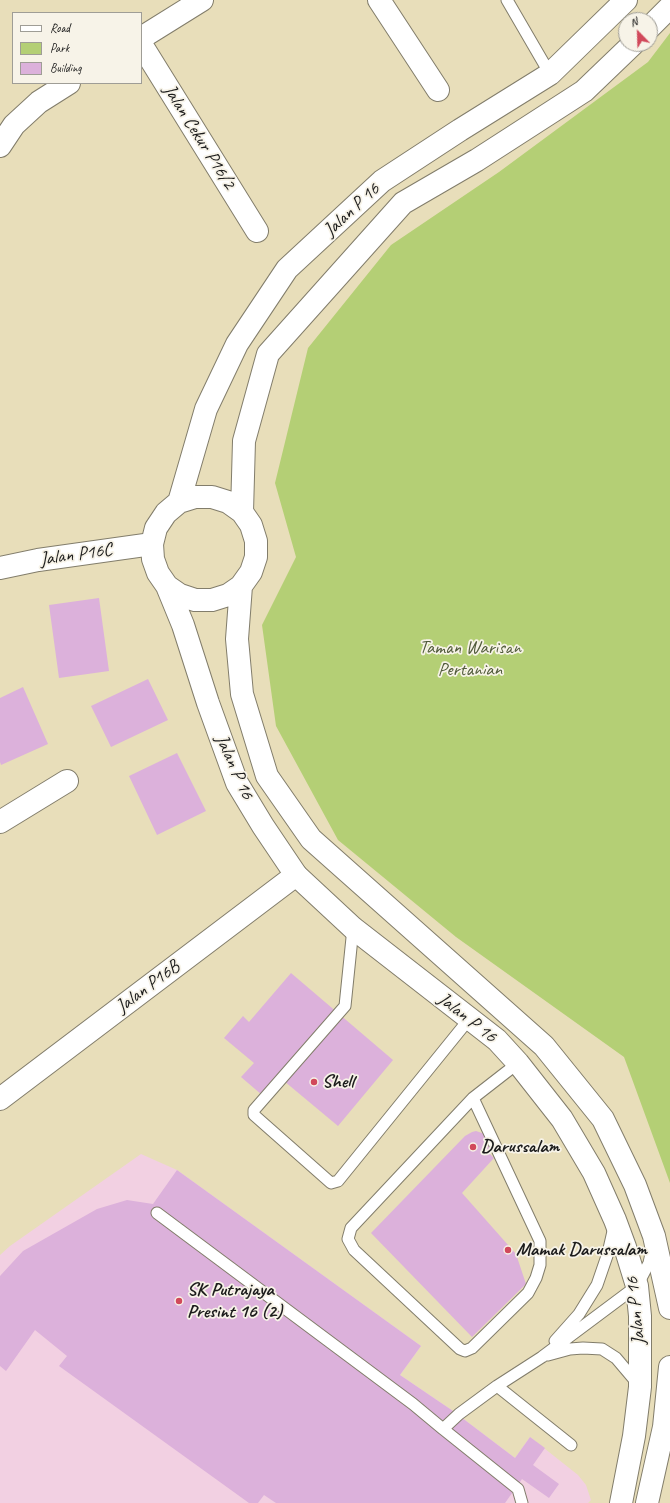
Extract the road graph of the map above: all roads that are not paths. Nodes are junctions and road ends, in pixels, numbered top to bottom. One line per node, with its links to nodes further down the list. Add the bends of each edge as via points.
1 (202, 0): 7 (street)
2 (379, 0): 12 (street)
3 (507, 0): 10 (lane)
4 (626, 0): 10 (street, Jalan P 16)
5 (670, 7): 6 (street)
6 (658, 19)
7 (142, 37)
8 (142, 46): 14 (street, Jalan Cekur P16/2)
9 (625, 52): 16 (street, Jalan P 16, via 584,92 403,204 268,354 244,441)
10 (550, 74): 15 (street, Jalan P 16, via 382,181 287,269 236,344 206,409)
11 (66, 84): 13 (street, via 39,102 14,125)
12 (438, 90)
13 (0, 146)
14 (257, 231)
15 (180, 502): 16 (street, Jalan P 16, via 196,497 212,497 228,502); 17 (street, Jalan P 16, via 166,513 156,528)
16 (242, 512): 20 (street, Jalan P 16, via 253,530 256,557 251,572)
17 (152, 544): 18 (street, Jalan P16C); 19 (street, Jalan P 16, via 155,566)
18 (0, 568)
19 (167, 586): 20 (street, Jalan P 16, via 180,595 195,600 212,600 228,595); 23 (street, Jalan P 16, via 183,624 237,783)
20 (241, 586): 31 (street, Jalan P 16, via 237,639 242,694 267,776 311,839 544,1046 603,1119 635,1184)
21 (67, 781): 22 (street)
22 (0, 822)
23 (296, 875): 24 (street, Jalan P 16); 28 (street, Jalan P16B)
24 (353, 928): 25 (street, Jalan P 16); 25 (lane, via 345,1006 254,1110 254,1116 331,1183 338,1181)
25 (470, 1018): 26 (street, Jalan P 16, via 497,1040)
26 (518, 1063): 27 (lane); 30 (street, Jalan P 16, via 562,1119 594,1174)
27 (473, 1098): 27 (lane, via 540,1241 540,1265 528,1293 465,1352 354,1250 348,1239 351,1228)
28 (0, 1099)
29 (157, 1213): 38 (lane)
30 (616, 1220): 32 (street, Jalan P 16); 34 (lane, via 597,1285 579,1314)
31 (654, 1236): 32 (lane, via 649,1263); 33 (street, Jalan P 16)
32 (637, 1286): 34 (lane); 37 (street, Jalan P 16, via 640,1316)
33 (670, 1308)
34 (542, 1357): 36 (lane); 37 (lane, via 570,1349 602,1349 616,1358)
35 (670, 1367): 42 (street, via 664,1427)
36 (497, 1386): 38 (lane); 39 (lane)
37 (640, 1387): 41 (street, Jalan P 16)
38 (443, 1429): 40 (lane, via 518,1489)
39 (570, 1445)
40 (522, 1503)
41 (621, 1503)
42 (647, 1503)

